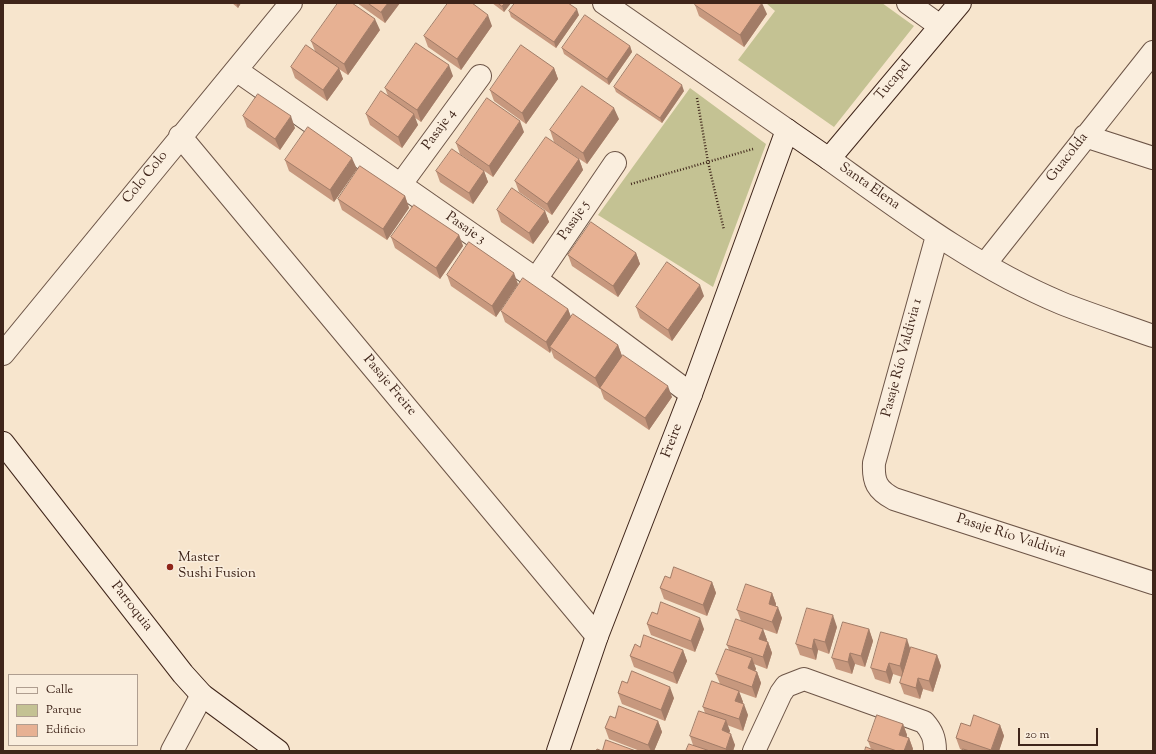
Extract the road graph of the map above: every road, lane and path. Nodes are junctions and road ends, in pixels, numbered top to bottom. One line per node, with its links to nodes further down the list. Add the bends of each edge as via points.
1 (291, 3): 8 (street, Colo Colo)
2 (604, 3): 7 (street, Santa Elena)
3 (908, 3): 5 (street)
4 (960, 3): 5 (street, Tucapel)
5 (940, 26): 14 (street, Tucapel)
6 (1153, 52): 12 (street, Guacolda)
7 (692, 64): 10 (street, Santa Elena); 15 (path)
8 (236, 70): 11 (street, Colo Colo); 18 (street, Pasaje 3)
9 (480, 76): 18 (street, Pasaje 4)
10 (787, 130): 14 (street, Santa Elena); 15 (path, via 758,148); 25 (street, Freire)
11 (180, 136): 24 (street, Colo Colo); 29 (street, Pasaje Freire)
12 (1085, 136): 13 (street); 21 (street, Guacolda)
13 (1153, 158)
14 (829, 159): 20 (street, Santa Elena)
15 (708, 162): 17 (path); 19 (path)
16 (615, 163): 22 (street, Pasaje 5)
17 (651, 177)
18 (401, 184): 22 (street, Pasaje 3)
19 (725, 236)
20 (937, 236): 21 (street, Santa Elena); 27 (street, Pasaje Río Valdivia 1, via 874,463)
21 (985, 264): 23 (street, Santa Elena, via 1061,303)
22 (536, 279): 25 (street, Pasaje 3)
23 (1153, 336)
24 (3, 354)
25 (691, 394): 29 (street, Freire)
26 (3, 443): 30 (street, Parroquia)
27 (875, 482): 28 (street, Pasaje Río Valdivia, via 882,492 894,499)
28 (1153, 583)
29 (597, 636): 34 (street, Freire)
30 (202, 695): 32 (street); 33 (street, Parroquia)
31 (935, 746): 35 (street, via 931,730 924,722 804,679 786,686 781,693)
32 (172, 751)
33 (278, 751)
34 (558, 751)
35 (754, 751)

